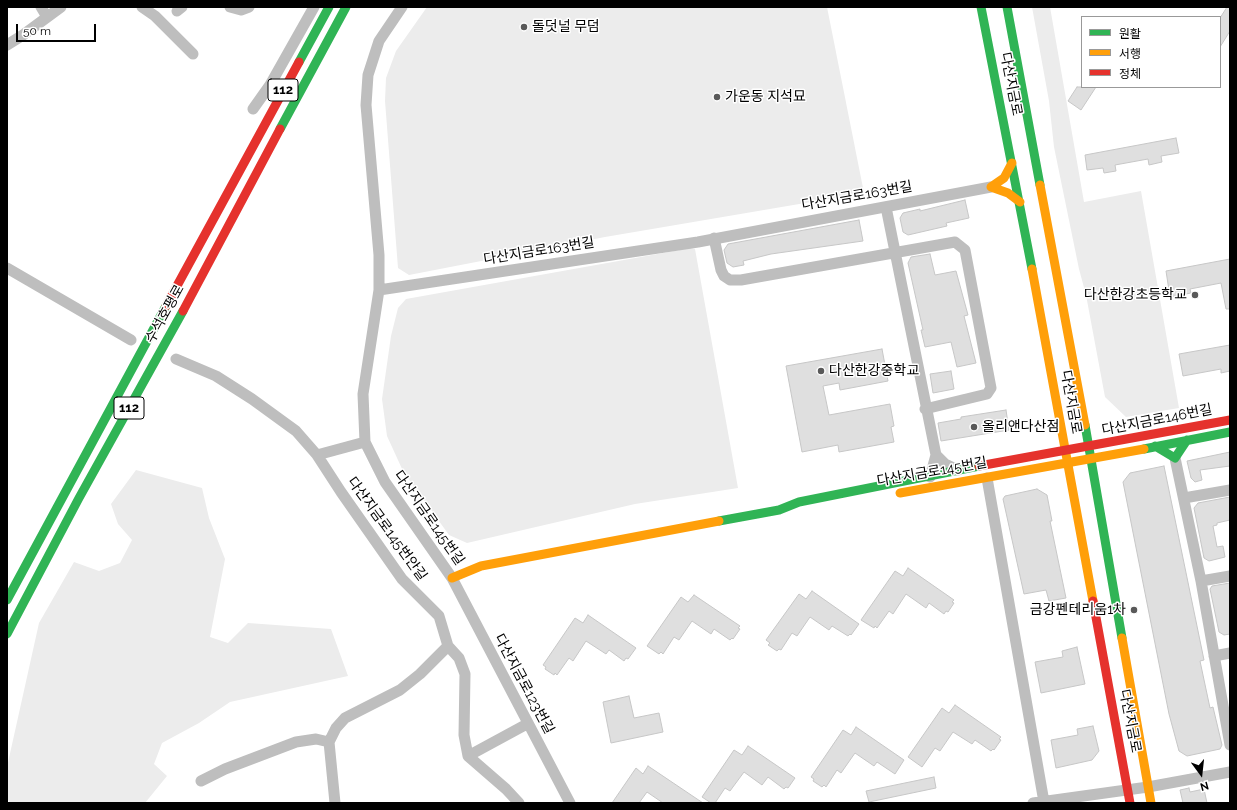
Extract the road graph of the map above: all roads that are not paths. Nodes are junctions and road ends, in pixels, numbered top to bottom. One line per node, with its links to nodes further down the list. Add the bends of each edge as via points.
1 (41, 7): 12 (street)
2 (61, 7): 12 (street)
3 (142, 7): 14 (street, via 155,16)
4 (230, 7): 5 (street, via 241,10)
5 (249, 7)
6 (314, 7): 15 (street, via 270,85)
7 (329, 7): 50 (main road, 수석호평로 / 112)
8 (346, 7): 51 (main road, 수석호평로 / 112)
9 (402, 7): 23 (street, via 379,41 368,75 366,105 379,255)
10 (981, 7): 16 (main road, 다산지금로)
11 (1007, 7): 32 (main road, 다산지금로)
12 (48, 17): 13 (street)
13 (7, 45)
14 (193, 54)
15 (253, 109)
16 (1012, 163): 17 (main road, via 1004,178); 18 (main road, 다산지금로)
17 (991, 187): 18 (main road, via 1008,193); 19 (street, 다산지금로163번길)
18 (1020, 202): 33 (main road, 다산지금로)
19 (886, 206): 20 (street, 다산지금로163번길); 21 (street)
20 (714, 238): 21 (street, via 721,270 730,280); 23 (street, 다산지금로163번길)
21 (894, 252): 26 (street); 26 (street, via 955,242 965,250 991,388 987,394)
22 (7, 268): 24 (street)
23 (379, 290): 30 (street, 다산지금로145번길, via 363,394)
24 (131, 340)
25 (176, 359): 34 (street, 다산지금로145번안길, via 216,376 252,399 296,431)
26 (925, 409): 35 (street)
27 (1230, 420): 32 (main road, 다산지금로146번길)
28 (1230, 432): 29 (main road, 다산지금로146번길)
29 (1187, 440): 31 (main road, 다산지금로146번길); 36 (main road)
30 (365, 442): 34 (street); 48 (street, 다산지금로145번길, via 385,482)
31 (1155, 446): 36 (main road); 37 (main road, 다산지금로146번길)
32 (1090, 447): 33 (main road, 다산지금로145번길); 37 (main road, 다산지금로)
33 (1066, 451): 38 (main road, 다산지금로); 39 (main road, 다산지금로145번길)
34 (318, 455): 52 (street, 다산지금로145번안길, via 344,498 402,579 439,616)
35 (936, 455): 39 (street, via 945,464); 40 (street)
36 (1175, 458): 44 (street)
37 (1092, 459): 38 (main road, 다산지금로145번길); 62 (main road, 다산지금로)
38 (1069, 463): 41 (main road, 다산지금로145번길); 63 (main road, 다산지금로)
39 (958, 470): 40 (main road, 다산지금로145번길)
40 (930, 476): 45 (main road, 다산지금로145번길, via 799,502)
41 (987, 478): 43 (main road, 다산지금로145번길); 64 (street)
42 (1230, 490): 44 (street)
43 (887, 496)
44 (1184, 498): 49 (street)
45 (779, 510): 46 (main road, 다산지금로145번길); 48 (main road, 다산지금로145번길, via 481,566)
46 (800, 512)
47 (1230, 576): 49 (street)
48 (452, 578): 55 (street, 다산지금로123번길)
49 (1201, 581): 54 (street)
50 (7, 600)
51 (7, 634)
52 (448, 646): 57 (street, via 400,690 345,718 336,728); 59 (street, 다산지금로145번안길, via 459,658 465,674 464,735)
53 (1230, 653): 54 (street)
54 (1214, 656): 56 (street)
55 (527, 724): 59 (street); 67 (street, 다산지금로123번길)
56 (1229, 730): 58 (street)
57 (330, 742): 61 (street, via 316,739 296,742); 65 (street)
58 (1230, 745)
59 (468, 756): 66 (street)
60 (1230, 772): 62 (street)
61 (201, 781)
62 (1148, 788): 63 (street); 69 (main road, 다산지금로)
63 (1128, 790): 64 (street); 68 (main road, 다산지금로)
64 (1038, 802)
65 (335, 803)
66 (520, 803)
67 (570, 803)
68 (1130, 803)
69 (1151, 803)

